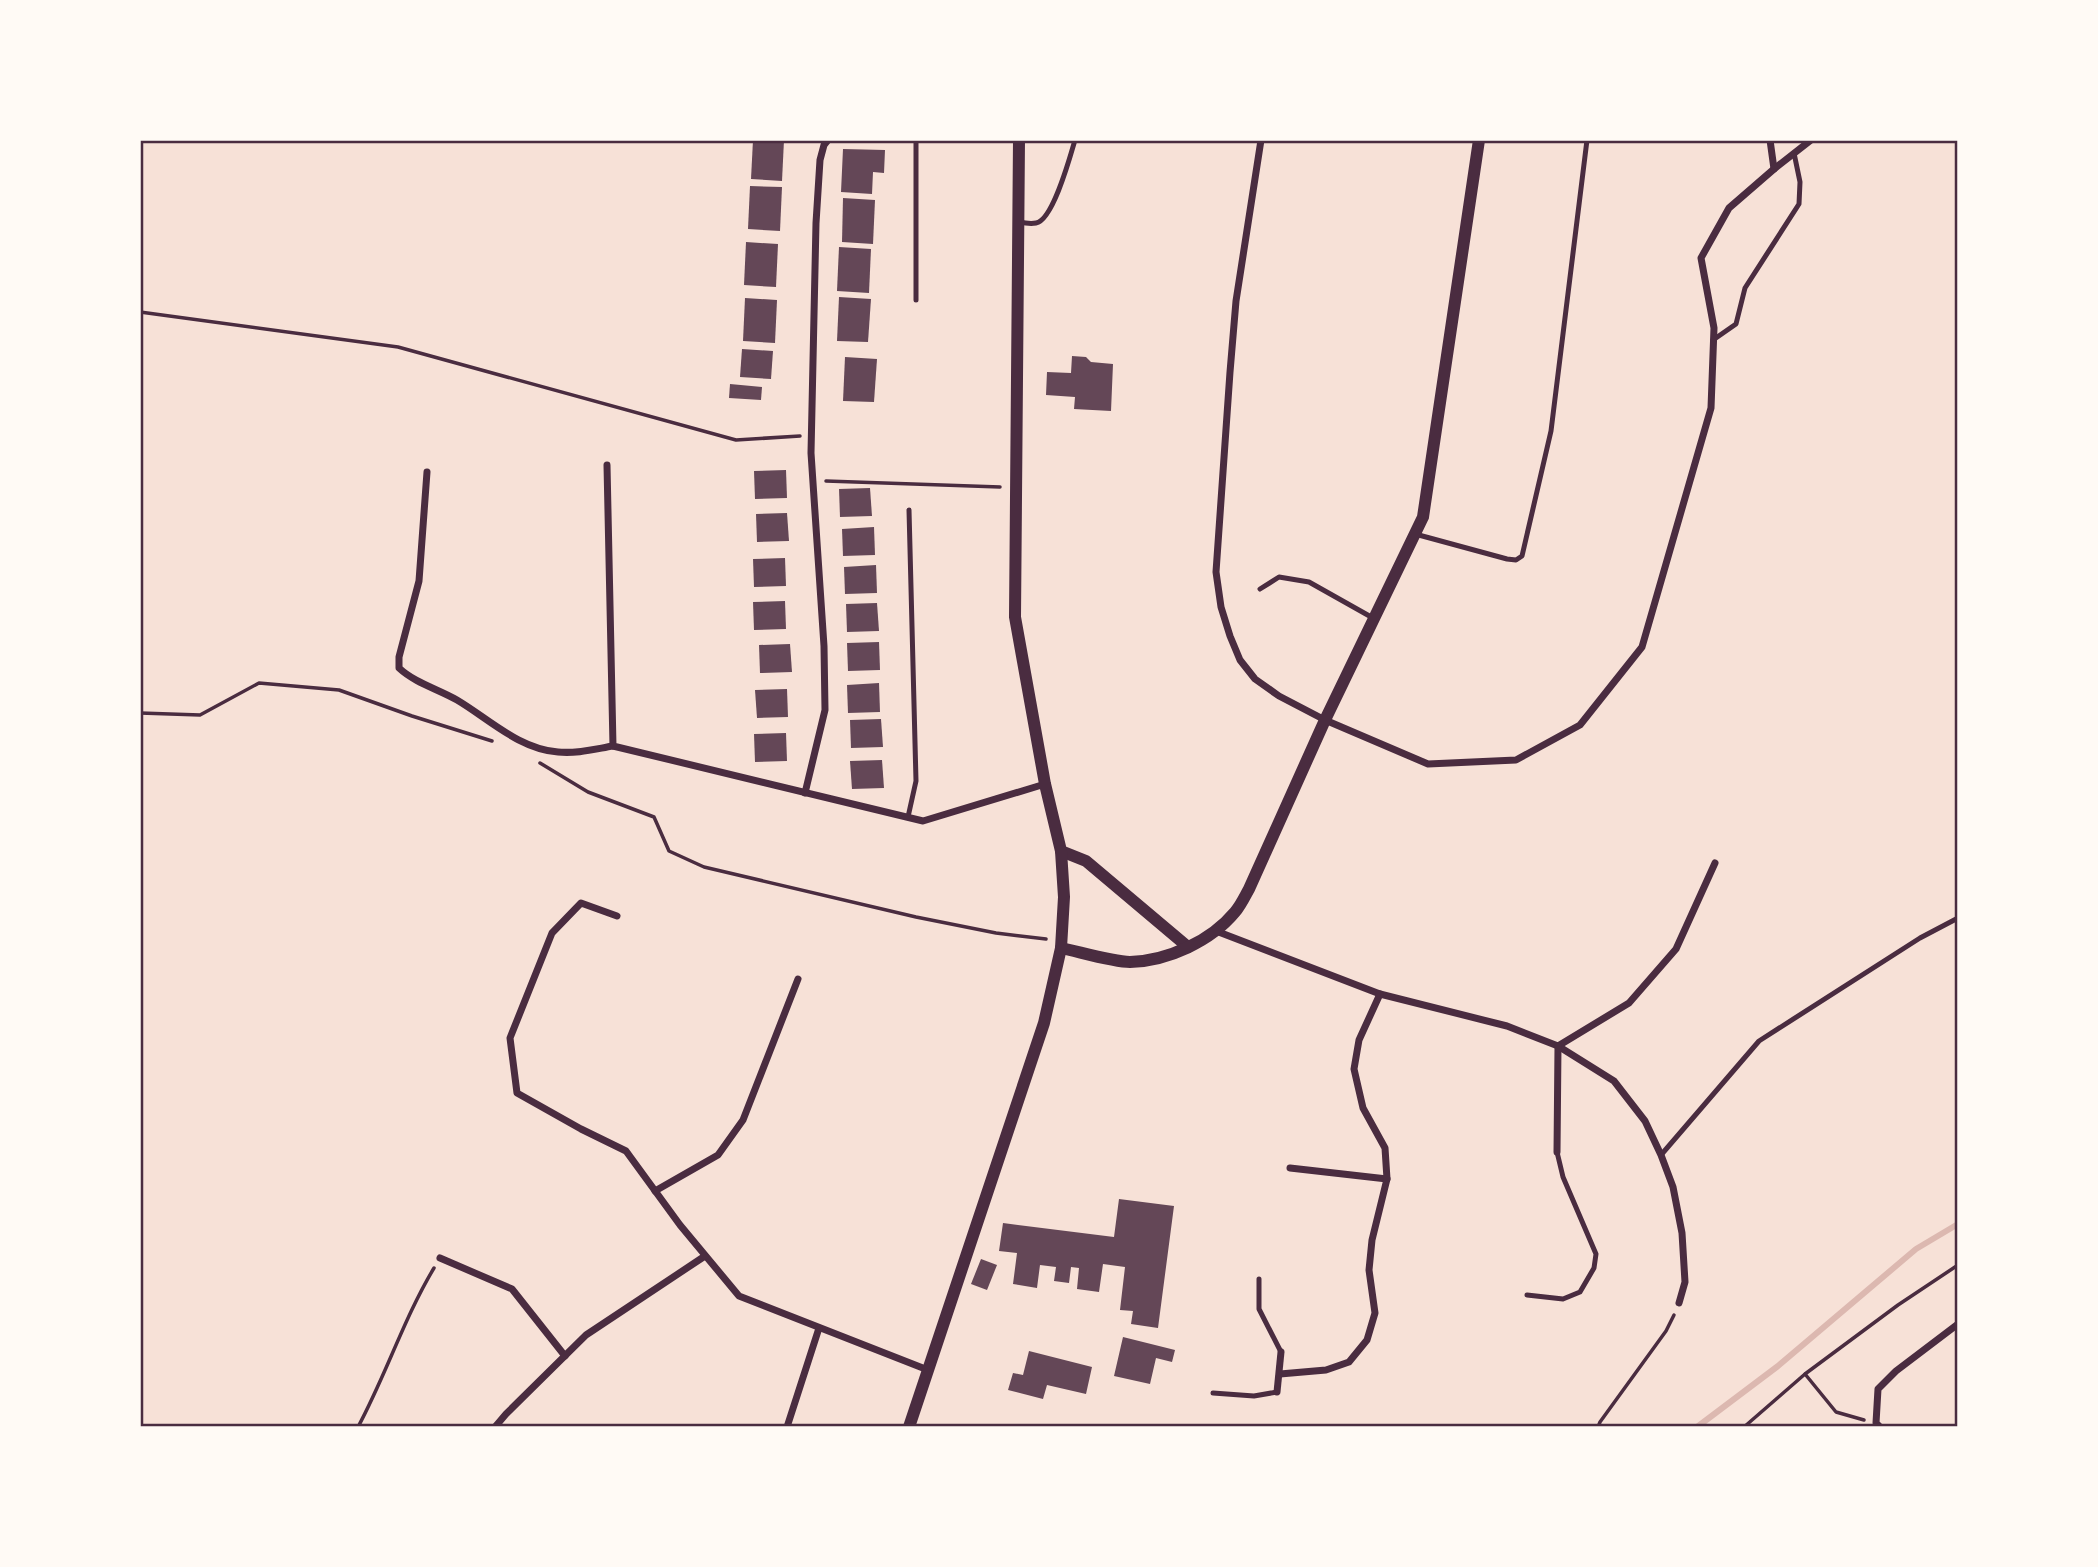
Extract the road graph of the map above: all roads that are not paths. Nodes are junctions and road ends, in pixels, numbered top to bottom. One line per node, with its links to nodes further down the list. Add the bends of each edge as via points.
1 (828, 140): 24 (street, via 820,160 816,223 812,435 825,710)
2 (916, 140): 13 (lane)
3 (1019, 140): 12 (street)
4 (1074, 140): 12 (lane, via 1046,217 1037,223)
5 (1261, 140): 21 (street, via 1236,301 1216,572 1221,607 1240,660 1255,679 1279,696)
6 (1479, 140): 18 (street, via 1423,517)
7 (1587, 140): 18 (lane, via 1551,431 1522,556 1507,559)
8 (1770, 140): 11 (street)
9 (1811, 140): 10 (street)
10 (1794, 153): 11 (street); 14 (lane, via 1799,204 1745,288 1736,324)
11 (1774, 169): 14 (street, via 1729,208 1701,258)
12 (1019, 222): 23 (street, via 1015,617)
13 (916, 300)
14 (1713, 340): 21 (street, via 1711,408 1642,647 1580,725 1516,760 1428,764)
15 (607, 465): 22 (street)
16 (427, 472): 22 (street, via 419,581 399,668 504,733 530,744 557,752)
17 (909, 510): 25 (lane, via 916,781)
18 (1415, 534): 20 (street)
19 (1260, 589): 20 (lane, via 1279,577 1309,582)
20 (1373, 618): 21 (street)
21 (1325, 720): 30 (street, via 1249,889 1235,912)
22 (612, 746): 24 (street)
23 (1045, 784): 25 (street, via 923,821); 26 (street)
24 (805, 793): 25 (street)
25 (908, 817)
26 (1061, 850): 31 (street); 32 (street, via 1086,861)
27 (1715, 863): 35 (street, via 1676,949 1629,1003)
28 (617, 916): 40 (street, via 582,904 552,933 510,1038 517,1093 625,1151)
29 (1958, 918): 37 (lane, via 1759,1041)
30 (1215, 931): 32 (street); 34 (street)
31 (1061, 945): 32 (street, via 1129,962); 50 (street, via 1044,1023)
32 (1188, 947)
33 (798, 979): 40 (street, via 743,1120 718,1155)
34 (1380, 993): 35 (street, via 1507,1026); 39 (street, via 1359,1040 1354,1069 1363,1108 1385,1148)
35 (1558, 1046): 36 (street); 37 (street, via 1614,1081 1645,1121)
36 (1557, 1152): 44 (lane, via 1596,1254 1594,1268 1580,1292 1563,1299)
37 (1661, 1154): 45 (street, via 1682,1233 1685,1282)
38 (1290, 1168): 39 (street)
39 (1387, 1178): 51 (street, via 1372,1240 1369,1270 1376,1312 1367,1340 1349,1362 1326,1370)
40 (655, 1191): 41 (street)
41 (705, 1255): 47 (street, via 739,1296); 49 (street, via 586,1335)
42 (440, 1258): 49 (street, via 512,1289)
43 (1259, 1279): 48 (lane, via 1259,1309)
44 (1527, 1295)
45 (1679, 1303)
46 (1958, 1324): 54 (street, via 1878,1389)
47 (819, 1328): 50 (street); 56 (street)
48 (1281, 1352): 51 (street)
49 (565, 1356): 55 (street)
50 (928, 1370): 57 (street)
51 (1279, 1374): 52 (street)
52 (1277, 1392): 53 (lane, via 1254,1396)
53 (1213, 1393)
54 (1877, 1425)
55 (495, 1427)
56 (787, 1427)
57 (909, 1427)

